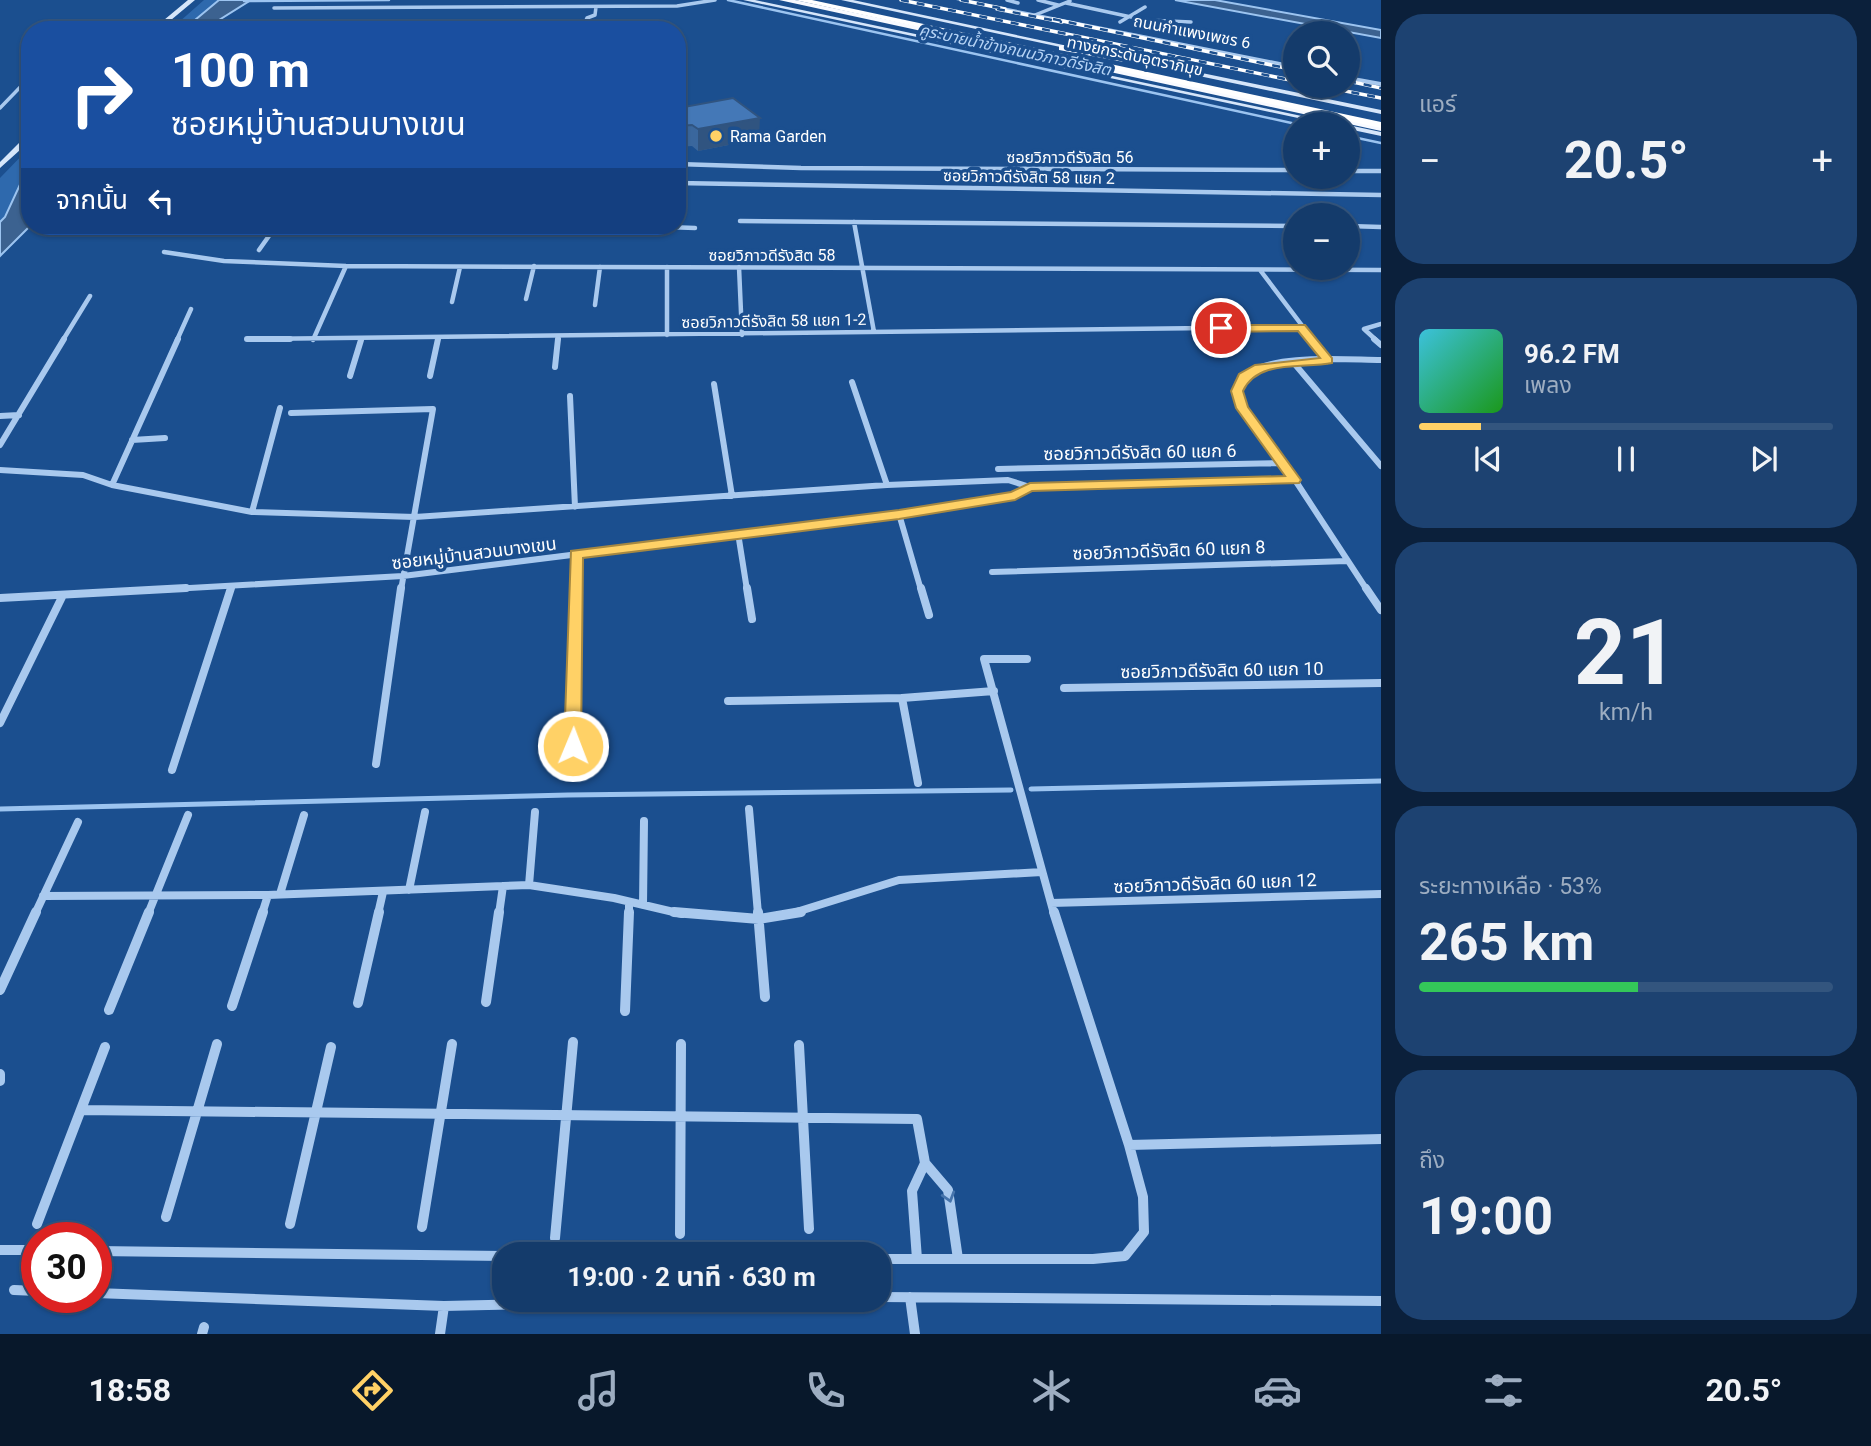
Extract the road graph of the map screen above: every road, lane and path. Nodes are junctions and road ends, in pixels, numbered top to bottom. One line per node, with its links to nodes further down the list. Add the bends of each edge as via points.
1 (192, 0): 23 (main road)
2 (202, 0): 24 (main road)
3 (715, 0): 18 (street, via 691,6)
4 (746, 0): 32 (main road)
5 (760, 0): 6 (main road)
6 (782, 0): 29 (highway)
7 (799, 0): 38 (highway, ทางยกระดับอุตราภิมุข)
8 (817, 0): 38 (highway, ทางยกระดับอุตราภิมุข)
9 (829, 0): 28 (highway)
10 (844, 0): 30 (main road)
11 (959, 0): 21 (street, ถนนกำแพงเพชร 6)
12 (1007, 0): 15 (street)
13 (1041, 0): 17 (street)
14 (1071, 0): 16 (street)
15 (1018, 3)
16 (1066, 3): 17 (street); 22 (street)
17 (1059, 5): 21 (street)
18 (596, 7): 20 (street); 25 (street)
19 (1145, 7): 22 (street)
20 (274, 8)
21 (1035, 15): 31 (street, ถนนกำแพงเพชร 6)
22 (1130, 16): 26 (street); 27 (street)
23 (166, 21)
24 (176, 21)
25 (586, 21)
26 (1120, 22)
27 (1191, 22)
28 (1048, 45): 30 (highway); 38 (highway)
29 (1032, 54): 32 (highway); 38 (highway)
30 (1124, 59): 38 (main road)
31 (1283, 65)
32 (1111, 76): 37 (main road)
33 (1360, 80): 34 (street)
34 (1381, 84)
35 (21, 86): 36 (street)
36 (0, 108)
37 (1283, 113)
38 (1381, 121)
39 (1360, 130): 40 (main road)
40 (1381, 134)
41 (21, 136): 43 (main road)
42 (21, 146): 45 (main road)
43 (0, 154)
44 (686, 164): 46 (street, ซอยวิภาวดีรังสิต 56)
45 (0, 166)
46 (1283, 170)
47 (1360, 171): 48 (street)
48 (1381, 171)
49 (686, 183): 50 (street, ซอยวิภาวดีรังสิต 58 แยก 2)
50 (1381, 195)
51 (740, 222): 52 (street)
52 (854, 222): 53 (street); 67 (street)
53 (1283, 226)
54 (1360, 226): 56 (street)
55 (686, 227): 57 (street)
56 (1381, 227)
57 (695, 228)
58 (270, 235): 59 (street)
59 (259, 250)
60 (164, 253): 61 (street, ซอยวิภาวดีรังสิต 58, via 225,261)
61 (346, 266): 62 (street, ซอยวิภาวดีรังสิต 58); 84 (street)
62 (460, 267): 63 (street, ซอยวิภาวดีรังสิต 58); 72 (street)
63 (534, 267): 64 (street, ซอยวิภาวดีรังสิต 58); 71 (street)
64 (600, 267): 65 (street, ซอยวิภาวดีรังสิต 58); 73 (street)
65 (667, 267): 66 (street, ซอยวิภาวดีรังสิต 58); 78 (street)
66 (739, 267): 67 (street, ซอยวิภาวดีรังสิต 58); 79 (street)
67 (863, 268): 68 (street, ซอยวิภาวดีรังสิต 58); 77 (street)
68 (1260, 270): 69 (street, ซอยวิภาวดีรังสิต 58); 76 (street)
69 (1381, 270)
70 (90, 296): 97 (street)
71 (526, 299)
72 (452, 302)
73 (595, 305)
74 (191, 309): 100 (street)
75 (1381, 324): 85 (street, via 1364,329)
76 (1301, 327): 77 (street, ซอยวิภาวดีรังสิต 58 แยก 1-2); 87 (street)
77 (874, 332): 79 (street, ซอยวิภาวดีรังสิต 58 แยก 1-2)
78 (667, 335): 79 (street, ซอยวิภาวดีรังสิต 58 แยก 1-2); 80 (street, ซอยวิภาวดีรังสิต 58 แยก 1-2)
79 (742, 335)
80 (558, 337): 81 (street, ซอยวิภาวดีรังสิต 58 แยก 1-2); 89 (street)
81 (438, 338): 83 (street, ซอยวิภาวดีรังสิต 58 แยก 1-2); 91 (street)
82 (247, 339): 84 (street, ซอยวิภาวดีรังสิต 58 แยก 1-2)
83 (361, 340): 84 (street, ซอยวิภาวดีรังสิต 58 แยก 1-2); 90 (street)
84 (313, 341)
85 (1381, 345)
86 (1381, 360): 87 (street)
87 (1328, 361): 88 (street)
88 (1293, 362): 102 (street, via 1260,367 1244,377 1237,391 1242,408); 103 (street)
89 (555, 367)
90 (350, 376)
91 (430, 376)
92 (852, 382): 108 (street)
93 (714, 384): 110 (street)
94 (570, 396): 111 (street)
95 (280, 408): 112 (street)
96 (291, 413): 114 (street, via 433,409)
97 (19, 415): 98 (street); 101 (street)
98 (0, 416)
99 (165, 438): 100 (street)
100 (132, 440): 107 (street)
101 (0, 445)
102 (1283, 463): 104 (street, ซอยวิภาวดีรังสิต 60 แยก 6); 106 (street)
103 (1381, 466)
104 (998, 469)
105 (0, 470): 107 (street, ซอยหมู่บ้านสวนบางเขน, via 83,475)
106 (1295, 480): 109 (street, ซอยหมู่บ้านสวนบางเขน); 117 (street)
107 (112, 485): 112 (street, ซอยหมู่บ้านสวนบางเขน)
108 (887, 485): 109 (street, ซอยหมู่บ้านสวนบางเขน, via 1008,480); 110 (street, ซอยหมู่บ้านสวนบางเขน)
109 (1030, 487): 113 (street, ซอยหมู่บ้านสวนบางเขน, via 1015,496)
110 (732, 496): 111 (street, ซอยหมู่บ้านสวนบางเขน)
111 (575, 507): 114 (street, ซอยหมู่บ้านสวนบางเขน)
112 (252, 512): 114 (street, ซอยหมู่บ้านสวนบางเขน)
113 (899, 514): 115 (street, ซอยหมู่บ้านสวนบางเขน); 124 (street)
114 (415, 517): 119 (street)
115 (738, 533): 116 (street, ซอยหมู่บ้านสวนบางเขน); 125 (street)
116 (576, 554): 119 (street, ซอยหมู่บ้านสวนบางเขน); 133 (street)
117 (1348, 561): 118 (street, ซอยวิภาวดีรังสิต 60 แยก 8); 123 (street)
118 (992, 572)
119 (403, 576): 120 (street, ซอยหมู่บ้านสวนบางเขน); 134 (street)
120 (231, 588): 121 (street, ซอยหมู่บ้านสวนบางเขน); 135 (street)
121 (63, 595): 122 (street, ซอยหมู่บ้านสวนบางเขน); 132 (street)
122 (0, 598)
123 (1381, 610)
124 (929, 615)
125 (752, 619)
126 (1027, 659): 129 (street, via 984,659)
127 (1381, 683): 128 (street, ซอยวิภาวดีรังสิต 60 แยก 10)
128 (1064, 688)
129 (994, 691): 130 (street); 144 (street)
130 (902, 698): 131 (street); 136 (street)
131 (728, 701)
132 (0, 723)
133 (573, 746)
134 (376, 764)
135 (172, 770)
136 (918, 783)
137 (750, 809): 157 (street)
138 (425, 812): 147 (street)
139 (535, 813): 145 (street)
140 (188, 815): 151 (street)
141 (304, 816): 149 (street)
142 (644, 821): 156 (street)
143 (78, 822): 153 (street)
144 (1042, 872): 155 (street); 157 (street, via 899,880 806,911)
145 (529, 885): 146 (street); 154 (street)
146 (503, 886): 147 (street); 160 (street)
147 (409, 890): 148 (street)
148 (383, 892): 149 (street); 161 (street)
149 (280, 894): 152 (street)
150 (1381, 894): 155 (street, ซอยวิภาวดีรังสิต 60 แยก 12)
151 (157, 895): 152 (street); 153 (street); 163 (street)
152 (268, 895): 162 (street)
153 (43, 896): 158 (street)
154 (629, 902): 156 (street); 164 (street)
155 (1051, 903): 182 (street)
156 (643, 905): 157 (street, via 683,914)
157 (759, 919): 159 (street)
158 (0, 990)
159 (765, 997)
160 (486, 1002)
161 (358, 1003)
162 (232, 1006)
163 (109, 1010)
164 (625, 1011)
165 (573, 1042): 178 (street)
166 (217, 1044): 175 (street)
167 (452, 1044): 177 (street)
168 (681, 1044): 179 (street)
169 (799, 1045): 180 (street)
170 (105, 1047): 174 (street)
171 (331, 1047): 176 (street)
172 (0, 1074): 173 (street)
173 (0, 1081)
174 (81, 1110): 175 (street); 185 (street)
175 (197, 1111): 176 (street); 184 (street)
176 (315, 1112): 177 (street); 186 (street)
177 (441, 1114): 178 (street); 187 (street)
178 (567, 1115): 179 (street); 190 (street)
179 (680, 1117): 180 (street); 189 (street)
180 (803, 1118): 183 (street, via 917,1119); 188 (street)
181 (1381, 1139): 182 (street)
182 (1129, 1145): 197 (street, via 1143,1197 1144,1233 1125,1256)
183 (925, 1163): 196 (street, via 912,1191); 197 (street, one-way to 197, via 948,1189)
184 (166, 1217)
185 (38, 1222)
186 (290, 1224)
187 (422, 1227)
188 (809, 1229)
189 (680, 1234)
190 (555, 1238)
191 (0, 1250): 192 (street)
192 (21, 1250)
193 (112, 1251): 194 (street)
194 (492, 1256)
195 (891, 1259): 196 (street)
196 (917, 1259): 197 (street)
197 (958, 1259)
198 (14, 1290): 199 (street)
199 (21, 1290)
200 (112, 1294): 205 (street)
201 (891, 1297): 202 (street)
202 (911, 1297): 203 (street); 207 (street)
203 (1381, 1301)
204 (492, 1305): 205 (street)
205 (444, 1306): 206 (street)
206 (440, 1334)
207 (915, 1334)

